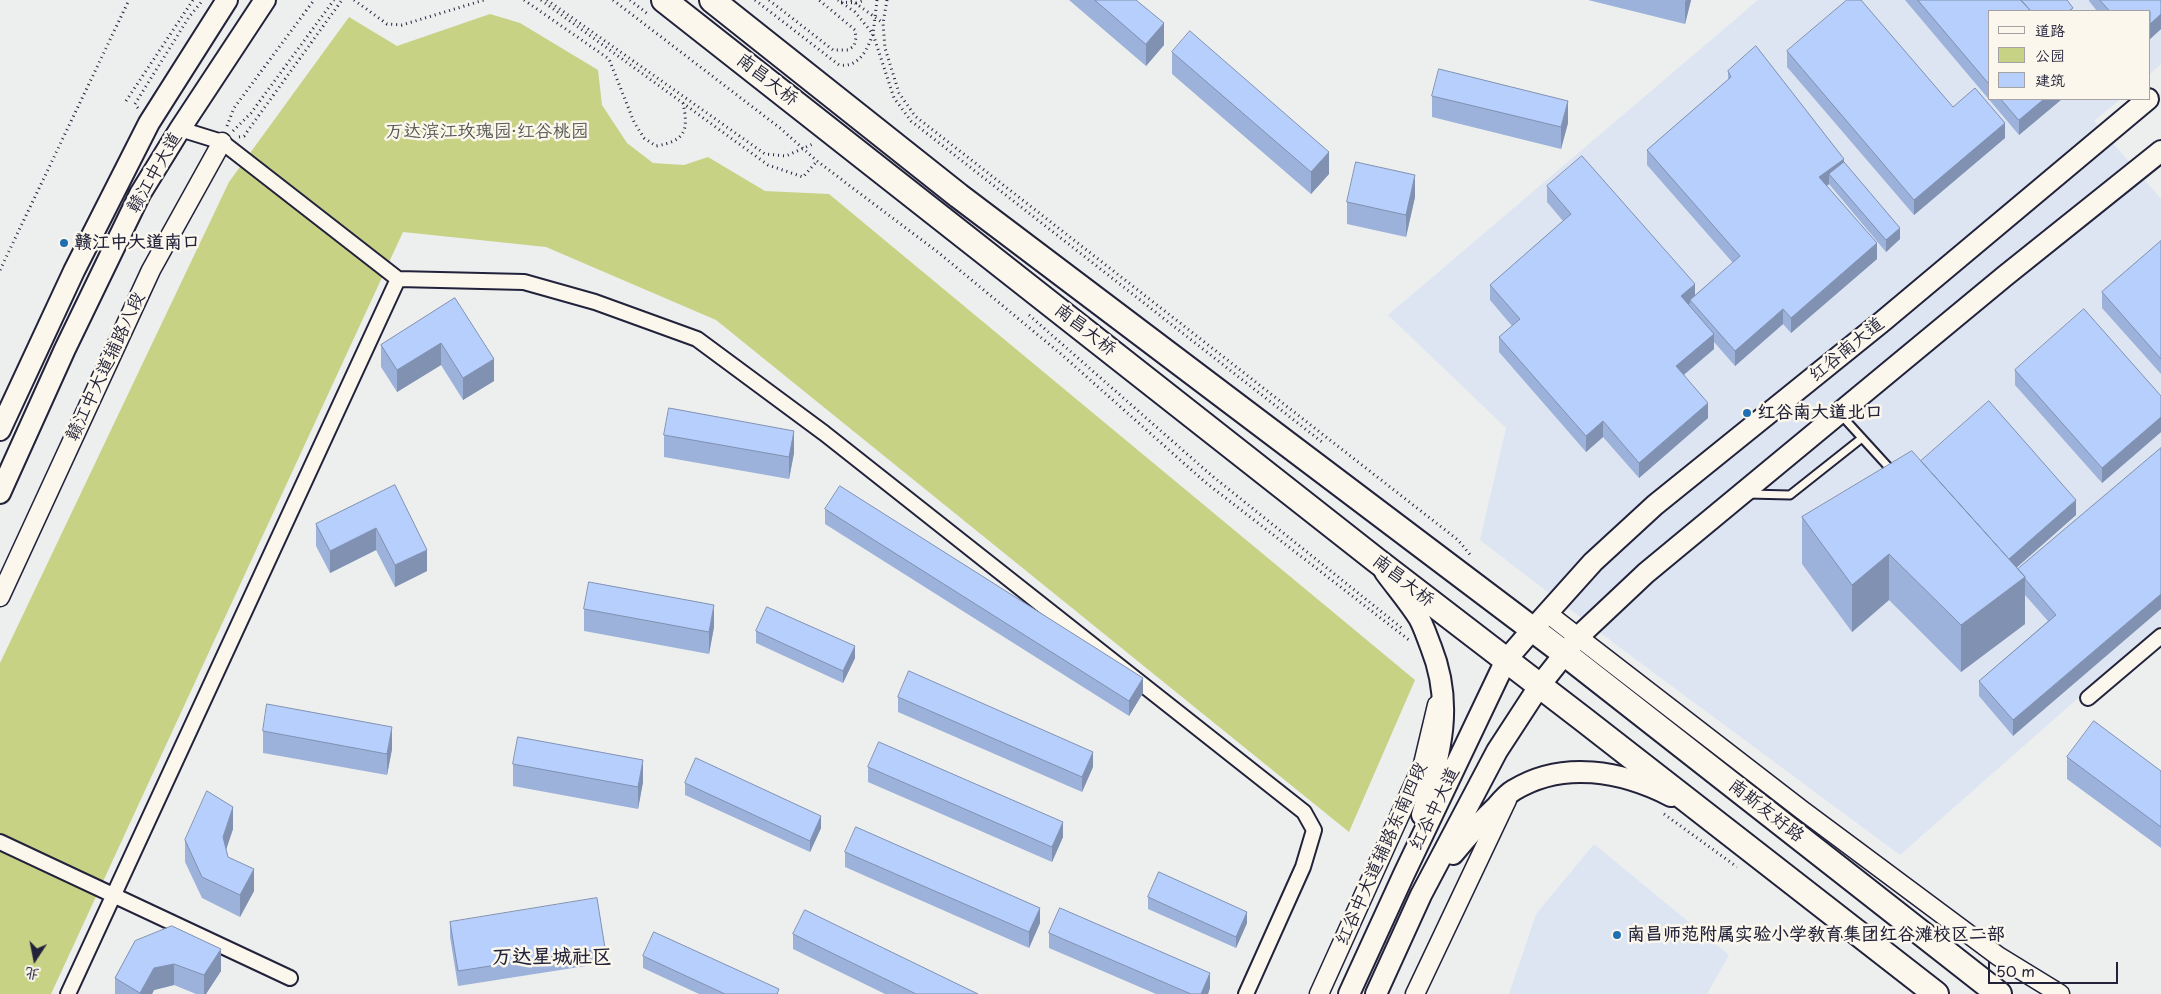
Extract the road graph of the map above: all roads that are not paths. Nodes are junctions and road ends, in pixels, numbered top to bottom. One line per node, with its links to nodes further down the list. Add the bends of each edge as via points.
1 (227, 0): 13 (main road, 赣江中大道, via 149,123 74,271)
2 (265, 0): 8 (main road, 赣江中大道)
3 (664, 0): 18 (highway, 南昌大桥)
4 (712, 0): 20 (highway, 南昌大桥, via 959,196)
5 (2161, 88): 6 (main road, 红谷南大道)
6 (2151, 96)
7 (2147, 100): 20 (main road, 红谷南大道, via 1883,321 1655,505 1593,562)
8 (180, 129): 9 (street); 16 (main road, 赣江中大道, via 140,194)
9 (222, 142): 11 (street); 19 (street, 赣江中大道辅路八段, via 151,270)
10 (2161, 151): 12 (main road)
11 (398, 279): 32 (street); 35 (street, via 524,282 594,302 697,339 824,433 1304,812 1314,830 1303,867)
12 (1839, 414): 14 (lane); 17 (main road)
13 (0, 430)
14 (1862, 438): 15 (lane); 17 (lane, via 1790,495)
15 (1901, 480)
16 (0, 493)
17 (1743, 494): 22 (main road, via 1646,574)
18 (1376, 560): 23 (highway, 南昌大桥); 24 (main road, via 1420,620)
19 (0, 597)
20 (1540, 622): 22 (highway, 南斯友好路); 23 (main road, 红谷中大道)
21 (2161, 636): 26 (street)
22 (1571, 645): 25 (main road, 红谷中大道); 41 (highway, 南斯友好路); 42 (street, via 1802,810 1998,956)
23 (1506, 660): 25 (highway); 30 (main road, 红谷中大道)
24 (1443, 682): 30 (main road, via 1440,754); 36 (street, 红谷中大道辅路东南四段, via 1423,764)
25 (1540, 685): 28 (highway); 31 (main road, 红谷中大道, via 1498,751)
26 (2088, 698)
27 (1513, 790): 28 (main road, via 1555,774 1574,771 1609,773 1650,785); 31 (main road, via 1474,828); 39 (street, via 1491,830)
28 (1704, 812): 40 (highway)
29 (0, 842): 32 (street)
30 (1404, 874): 37 (main road, 红谷中大道)
31 (1421, 895): 38 (main road, 红谷中大道)
32 (113, 896): 33 (street); 34 (street)
33 (290, 978)
34 (68, 994)
35 (1246, 994)
36 (1319, 994)
37 (1350, 994)
38 (1376, 994)
39 (1415, 994)
40 (1936, 994)
41 (1999, 994)
42 (2060, 994)

